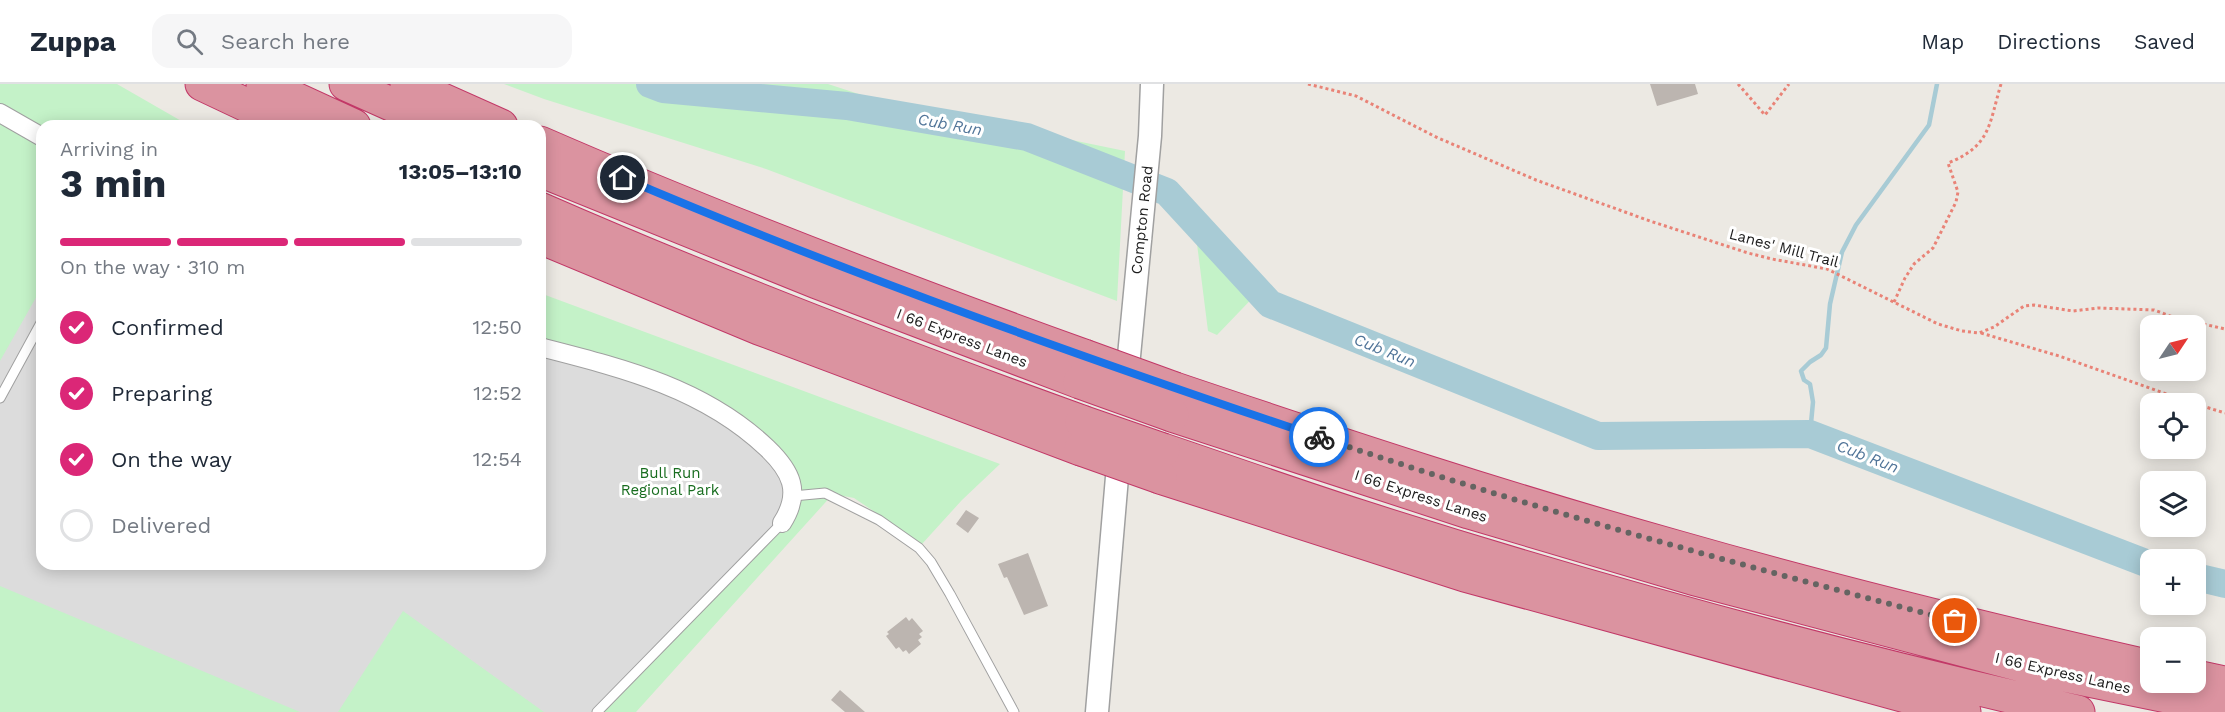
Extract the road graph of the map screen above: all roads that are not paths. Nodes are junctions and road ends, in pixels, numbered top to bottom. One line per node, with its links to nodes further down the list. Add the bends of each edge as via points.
1 (202, 84): 7 (highway)
2 (263, 84): 8 (highway)
3 (346, 84): 9 (highway)
4 (407, 84): 10 (highway)
5 (1152, 84): 18 (street, Compton Road)
6 (0, 113): 11 (street)
7 (278, 120)
8 (341, 120)
9 (427, 120)
10 (488, 120)
11 (36, 134)
12 (546, 145): 19 (highway, via 930,301)
13 (546, 172): 19 (highway, I 66 Express Lanes, via 816,282)
14 (546, 212): 22 (highway, via 944,372)
15 (546, 239): 22 (highway, via 769,332)
16 (36, 332): 20 (lane)
17 (546, 348): 25 (street, via 651,378 715,408 774,455 790,477)
18 (1129, 356)
19 (1082, 369): 21 (highway, bridge)
20 (0, 398)
21 (1174, 402): 27 (highway, via 1676,547 1955,621); 30 (highway, I 66 Express Lanes, via 1469,512 1692,578 2040,670)
22 (1081, 435): 23 (highway, bridge)
23 (1162, 463): 34 (highway, via 1465,575); 35 (highway, via 1877,664)
24 (1117, 477): 33 (street)
25 (793, 496): 26 (street); 32 (lane, via 825,493 879,520 919,548 932,562)
26 (782, 523): 31 (lane)
27 (2140, 664)
28 (2206, 679): 29 (highway)
29 (2225, 683)
30 (2225, 708)
31 (597, 712)
32 (1014, 712)
33 (1097, 712)
34 (1964, 712)
35 (2078, 712)

